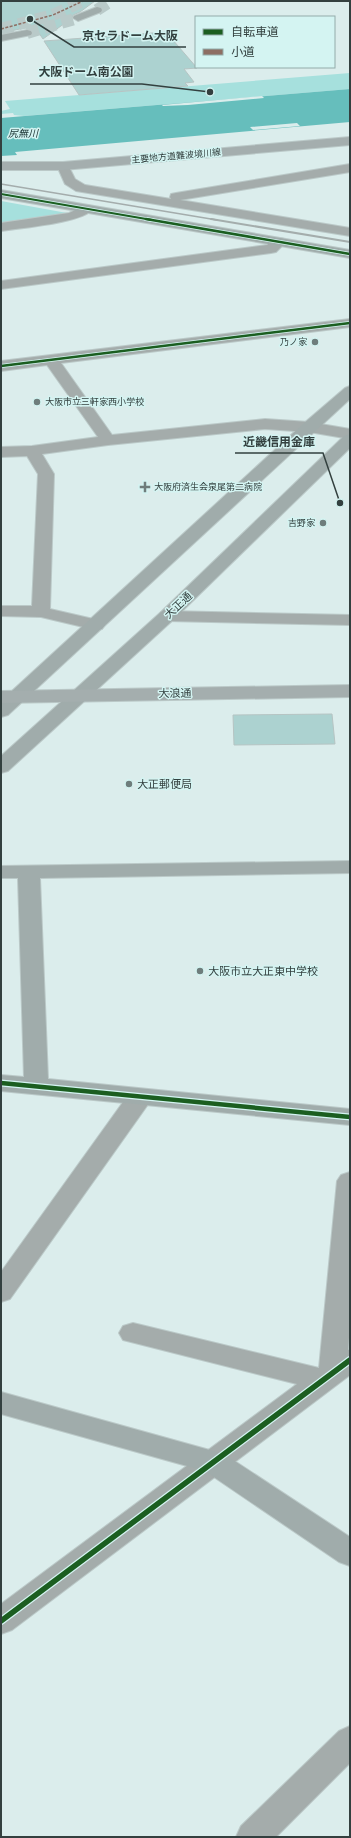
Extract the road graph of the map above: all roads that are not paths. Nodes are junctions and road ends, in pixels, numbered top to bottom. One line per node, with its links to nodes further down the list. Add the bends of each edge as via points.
1 (97, 10): 2 (street)
2 (78, 18)
3 (27, 33): 4 (street)
4 (1, 38)
5 (350, 141): 6 (main road, 主要地方道難波境川線)
6 (63, 166): 7 (main road, 主要地方道難波境川線); 10 (street, via 70,181 81,188)
7 (2, 167)
8 (350, 168): 10 (street)
9 (1, 194): 12 (street)
10 (157, 200): 11 (street)
11 (196, 206): 13 (street); 15 (street)
12 (86, 209): 13 (street); 14 (street, via 72,216)
13 (174, 224): 16 (street)
14 (1, 227)
15 (350, 232)
16 (279, 242): 17 (street); 18 (street, via 272,249)
17 (350, 254)
18 (1, 285)
19 (350, 322): 20 (street)
20 (52, 361): 21 (street); 26 (street)
21 (1, 366)
22 (350, 391): 23 (street)
23 (309, 427): 24 (street); 26 (street, via 265,424); 33 (street)
24 (350, 434)
25 (350, 439): 31 (street, 大正通)
26 (108, 440): 27 (street)
27 (32, 451): 28 (street); 30 (street, via 46,474)
28 (1, 452)
29 (1, 611): 30 (street)
30 (41, 612): 33 (street)
31 (167, 616): 32 (street); 36 (street, 大正通)
32 (350, 620)
33 (96, 625): 35 (street)
34 (350, 691): 36 (main road, 大浪通)
35 (10, 696): 36 (main road, 大浪通); 37 (street)
36 (78, 696): 38 (street, 大正通)
37 (1, 711)
38 (1, 767)
39 (350, 867): 41 (street)
40 (1, 872): 41 (street)
41 (29, 872): 43 (street)
42 (1, 1083): 43 (street)
43 (36, 1086): 44 (street)
44 (140, 1096): 45 (street); 47 (street)
45 (350, 1117)
46 (350, 1181): 49 (street)
47 (1, 1292)
48 (133, 1333): 49 (street)
49 (335, 1371): 51 (street)
50 (1, 1403): 51 (street)
51 (214, 1462): 52 (street); 53 (street)
52 (350, 1554)
53 (1, 1622)
54 (350, 1741): 55 (street)
55 (253, 1837)

